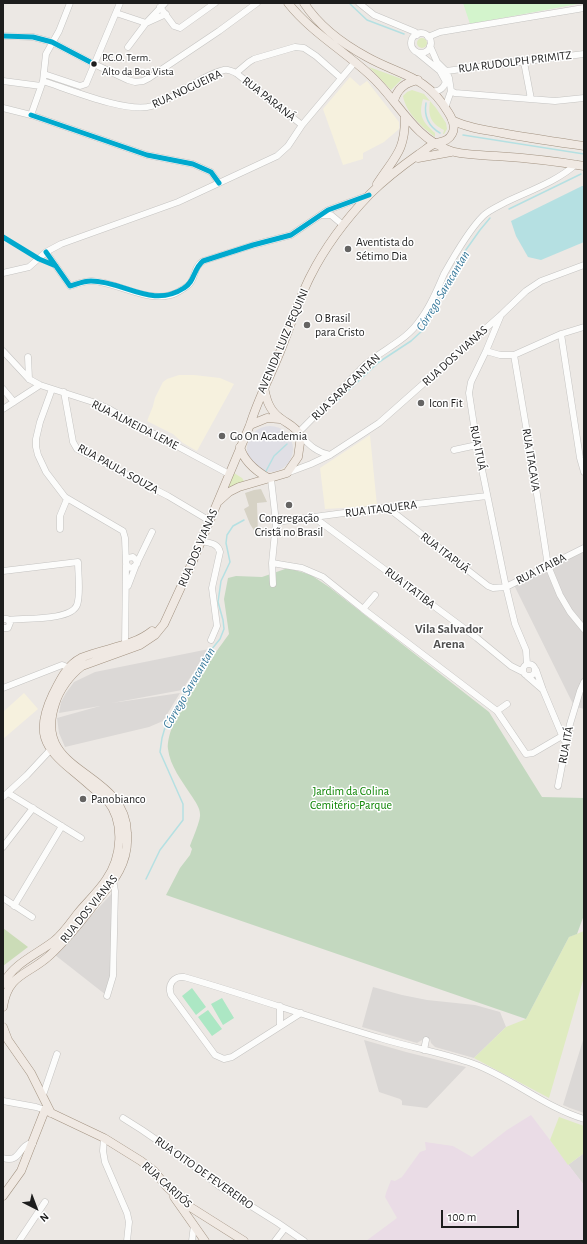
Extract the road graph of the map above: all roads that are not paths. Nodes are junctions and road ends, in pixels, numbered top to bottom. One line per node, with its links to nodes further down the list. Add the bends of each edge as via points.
1 (70, 3): 16 (street)
2 (120, 3): 10 (street)
3 (215, 3): 11 (street, via 180,28 174,26)
4 (257, 3): 23 (street, via 142,81 128,80)
5 (288, 3): 21 (main road, via 320,35)
6 (304, 3): 28 (main road, via 317,20 350,47 368,58)
7 (359, 3): 13 (street, via 374,16)
8 (163, 5): 11 (street); 12 (street)
9 (584, 8): 15 (street, via 445,31)
10 (116, 12): 12 (street); 23 (street)
11 (166, 14): 12 (street)
12 (146, 23): 18 (street)
13 (417, 35): 15 (street); 19 (street, via 412,43)
14 (3, 36): 16 (street, via 33,37)
15 (428, 37): 17 (street, via 431,41)
16 (52, 42): 23 (street); 27 (street, via 46,54)
17 (430, 46): 19 (street, via 427,51); 24 (street, via 437,62)
18 (128, 47)
19 (418, 53): 30 (street, via 440,71 446,82 441,90)
20 (584, 54): 22 (street, RUA RUDOLPH PRIMITZ)
21 (355, 62): 26 (street); 34 (main road)
22 (524, 62): 24 (street, RUA RUDOLPH PRIMITZ); 33 (street)
23 (94, 64): 27 (street, via 88,82 80,86)
24 (446, 71): 31 (street)
25 (236, 73): 26 (street, RUA NOGUEIRA, via 254,59 300,47 308,50); 27 (street, RUA NOGUEIRA, via 228,70 214,74 147,107 113,104); 40 (street, RUA PARANÁ)
26 (341, 78): 40 (street)
27 (43, 80): 29 (street); 37 (street)
28 (418, 80): 30 (main road); 34 (main road, via 404,85 396,94)
29 (3, 81)
30 (432, 91): 36 (main road)
31 (451, 91): 33 (street); 36 (street)
32 (584, 98): 33 (street)
33 (531, 100)
34 (394, 101): 38 (main road)
35 (3, 108): 37 (street)
36 (445, 108): 39 (main road)
37 (31, 114): 46 (street, via 147,155 199,166 211,172)
38 (405, 116): 41 (main road, via 421,134); 47 (main road, AVENIDA LUIZ PEQUINI, via 401,148)
39 (452, 120): 41 (main road, AVENIDA LUIZ PEQUINI, via 452,135 443,142); 42 (main road, via 484,130)
40 (302, 125): 46 (street, via 288,146 277,156)
41 (435, 143): 43 (main road); 44 (main road, AVENIDA LUIZ PEQUINI)
42 (584, 146)
43 (452, 152): 44 (main road); 45 (main road)
44 (411, 160): 47 (main road, AVENIDA LUIZ PEQUINI)
45 (580, 165): 72 (street, RUA SARACANTAN, via 484,215 454,257 417,325 405,337 366,364)
46 (219, 183): 52 (street, via 178,202 74,239)
47 (370, 195): 48 (street); 49 (main road, AVENIDA LUIZ PEQUINI)
48 (345, 203): 49 (street, via 351,205); 50 (street); 51 (street, via 337,210)
49 (355, 211): 51 (main road, AVENIDA LUIZ PEQUINI)
50 (321, 215): 51 (street, via 329,215); 52 (street, via 291,235 203,261 196,267 191,283 168,296 135,292 93,281 70,286)
51 (340, 222): 64 (main road, AVENIDA LUIZ PEQUINI, via 311,276)
52 (46, 252): 54 (street, via 29,267)
53 (584, 265): 55 (street, RUA DOS VIANAS, via 541,281 526,291)
54 (3, 273)
55 (502, 314): 59 (street, RUA ITUÁ); 76 (street, RUA DOS VIANAS, via 378,423)
56 (584, 327): 57 (street)
57 (561, 334): 60 (street); 77 (street)
58 (3, 351): 62 (street, RUA ALMEIDA LEME)
59 (486, 351): 60 (street); 73 (street, RUA ITUÁ, via 471,382 469,393)
60 (514, 355): 95 (street, RUA ITACAVA)
61 (28, 357): 62 (street)
62 (29, 379): 63 (street, RUA ALMEIDA LEME)
63 (40, 385): 66 (street, RUA ALMEIDA LEME); 68 (street)
64 (264, 386): 70 (main road, via 267,401); 71 (main road, AVENIDA LUIZ PEQUINI)
65 (3, 389): 68 (street)
66 (52, 389): 67 (street, RUA ALMEIDA LEME); 82 (street, via 40,422 36,447 46,472)
67 (64, 392): 79 (street, RUA ALMEIDA LEME, via 106,407); 86 (street, RUA PAULA SOUZA, via 72,442 77,448)
68 (14, 402): 69 (street)
69 (3, 409)
70 (281, 419): 71 (main road, via 267,418); 72 (main road)
71 (250, 425): 74 (main road, AVENIDA LUIZ PEQUINI)
72 (300, 434): 76 (street, via 320,453); 78 (main road, via 298,457)
73 (477, 445): 75 (street); 81 (street, RUA ITUÁ)
74 (240, 447): 79 (main road, AVENIDA LUIZ PEQUINI); 80 (main road, via 251,466)
75 (454, 450)
76 (330, 455): 78 (street, RUA DOS VIANAS)
77 (584, 472)
78 (287, 473): 80 (main road, RUA DOS VIANAS)
79 (229, 474): 83 (main road, AVENIDA LUIZ PEQUINI)
80 (270, 478): 83 (main road, RUA DOS VIANAS, via 235,489); 87 (street)
81 (487, 496): 84 (street, RUA ITAQUERA); 98 (street, RUA ITUÁ)
82 (67, 499): 88 (street, via 60,516); 92 (street, via 123,531)
83 (218, 502): 86 (main road, RUA DOS VIANAS)
84 (388, 508): 85 (street, RUA ITAQUERA); 98 (street, RUA ITAPUÃ, via 488,586)
85 (316, 518): 87 (street, RUA ITAQUERA); 109 (street, RUA ITATIBA)
86 (210, 521): 90 (main road, RUA DOS VIANAS)
87 (276, 522): 93 (street)
88 (60, 530)
89 (152, 532): 94 (street)
90 (201, 541): 105 (street, via 218,546 220,552 212,588 217,626); 106 (main road, RUA DOS VIANAS, via 167,618 145,636)
91 (584, 548): 95 (street, RUA ITAIBA)
92 (126, 563): 94 (street, via 130,568); 94 (street, via 128,558 133,557); 99 (street)
93 (272, 563): 97 (street); 101 (street, via 316,573)
94 (137, 564): 99 (street)
95 (548, 566): 98 (street, RUA ITAIBA); 103 (street, RUA ITACAVA, via 560,595)
96 (3, 571): 102 (street, via 78,562 78,604 72,612 61,616)
97 (273, 584)
98 (506, 587): 107 (street, RUA ITAIBA, via 515,624)
99 (126, 590): 106 (street)
100 (374, 595): 101 (street)
101 (363, 609): 114 (street)
102 (5, 620): 104 (street, via 10,624)
103 (584, 629)
104 (4, 630)
105 (211, 640)
106 (125, 647): 108 (main road, RUA DOS VIANAS, via 79,659)
107 (532, 666): 109 (street, via 523,668); 109 (street, via 533,675); 112 (street, RUA ITAIBA)
108 (72, 669): 111 (street, via 65,665 58,666); 119 (main road, RUA DOS VIANAS, via 59,683 44,717 44,734)
109 (525, 674): 112 (street, RUA ITATIBA)
110 (584, 682): 116 (street, RUA ITÁ)
111 (3, 688)
112 (543, 690): 115 (street, RUA ITAIBA)
113 (507, 704): 114 (street)
114 (497, 711): 117 (street, via 526,754 532,754)
115 (557, 723): 116 (street); 117 (street, RUA ITAIBA)
116 (570, 724): 118 (street, RUA ITÁ)
117 (562, 736): 118 (street, RUA ITAIBA)
118 (567, 744): 120 (street, RUA ITÁ)
119 (52, 747): 121 (street); 126 (main road, RUA DOS VIANAS, via 109,792 121,808 126,820 127,842 119,872); 130 (main road, RUA DOS VIANAS, via 60,761 112,806 118,826 117,856 106,880 56,940 15,967)
120 (558, 786)
121 (6, 795): 122 (street)
122 (33, 808): 123 (street); 125 (street)
123 (62, 826): 124 (street); 128 (street)
124 (81, 838)
125 (3, 847)
126 (113, 880): 131 (street, via 116,891 113,976); 133 (main road, RUA DOS VIANAS, via 85,917 50,955 14,981 9,987)
127 (3, 898): 128 (street)
128 (14, 906): 129 (street)
129 (32, 918)
130 (3, 984)
131 (107, 996)
132 (280, 1006): 134 (street); 135 (street); 135 (street, via 180,976 173,980 169,988 170,994 215,1055 220,1058 232,1057)
133 (3, 1007)
134 (301, 1013): 135 (street); 139 (street)
135 (280, 1026)
136 (3, 1027): 141 (main road, via 8,1040 32,1073)
137 (426, 1040): 139 (street)
138 (3, 1042): 143 (main road)
139 (424, 1050): 145 (street, via 483,1067 559,1110)
140 (57, 1054): 141 (street)
141 (43, 1095): 143 (main road)
142 (3, 1101): 143 (street)
143 (48, 1111): 146 (main road, RUA CARIJÓS); 147 (main road)
144 (123, 1118): 154 (street, RUA OITO DE FEVEREIRO, via 190,1163 219,1186)
145 (584, 1119)
146 (104, 1138): 149 (main road, RUA CARIJÓS, via 148,1166); 156 (street, via 105,1162 127,1214)
147 (33, 1143): 148 (street, via 26,1145 14,1159); 150 (main road, via 21,1171)
148 (3, 1158)
149 (167, 1187): 152 (main road, RUA CARIJÓS, via 187,1205); 153 (main road)
150 (3, 1196)
151 (46, 1202): 155 (street)
152 (209, 1219): 153 (main road); 159 (main road, RUA CARIJÓS)
153 (196, 1228): 157 (street); 158 (main road)
154 (285, 1228): 160 (street); 161 (street, RUA OITO DE FEVEREIRO)
155 (19, 1241)
156 (127, 1241)
157 (192, 1241)
158 (205, 1241)
159 (244, 1241)
160 (275, 1241)
161 (304, 1241)

